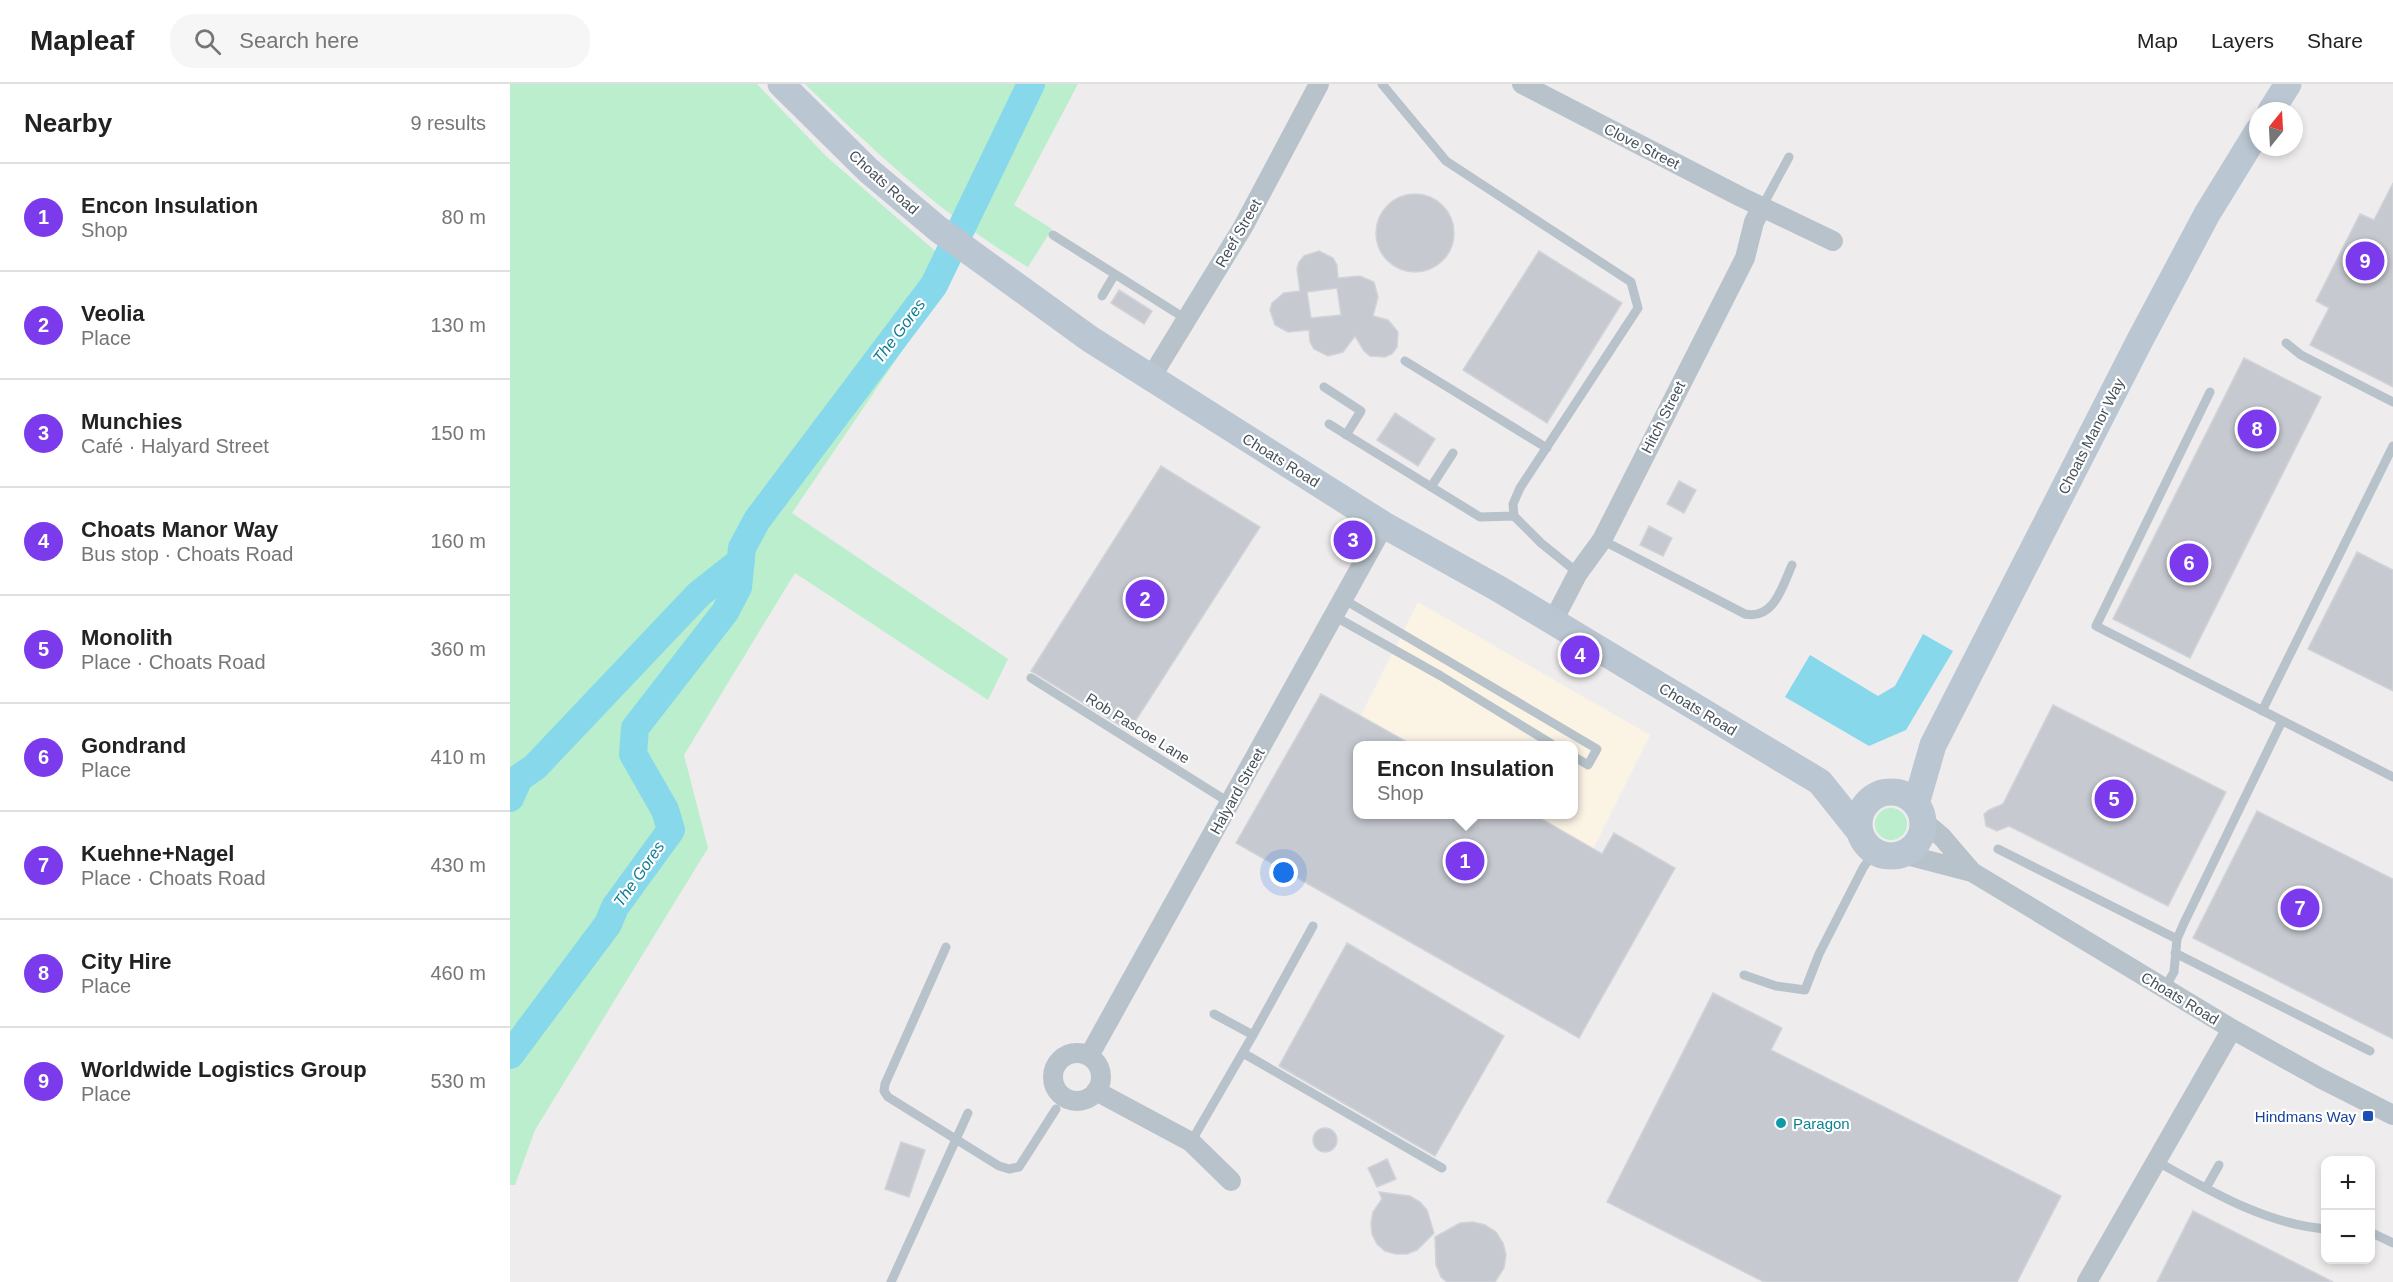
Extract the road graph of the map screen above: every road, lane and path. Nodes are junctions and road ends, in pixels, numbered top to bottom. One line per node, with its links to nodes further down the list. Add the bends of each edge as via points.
1 (781, 84): 17 (street, Choats Road, via 868,170 938,230)
2 (1319, 84): 14 (street, Reef Street, via 1243,227)
3 (1382, 84): 24 (lane, via 1446,161 1631,282 1638,308)
4 (1522, 84): 9 (street, Clove Street)
5 (2288, 84): 6 (street)
6 (2277, 102)
7 (2249, 145): 38 (street, Choats Manor Way, via 2207,214)
8 (1790, 157): 9 (lane)
9 (1762, 207): 11 (street, Clove Street); 29 (street, Hitch Street, via 1745,258)
10 (1053, 236): 12 (lane)
11 (1833, 241)
12 (1115, 274): 13 (lane); 14 (lane)
13 (1102, 296)
14 (1186, 319): 17 (street, Reef Street)
15 (2286, 343): 20 (lane, via 2301,355)
16 (1404, 361): 24 (lane)
17 (1150, 379): 28 (street, Choats Road)
18 (1324, 387): 22 (lane, via 1361,411)
19 (2210, 392): 35 (lane, via 2096,626)
20 (2393, 402)
21 (1329, 424): 22 (lane)
22 (1346, 435): 26 (lane)
23 (2393, 446): 35 (lane)
24 (1547, 448): 27 (lane, via 1520,488 1513,504)
25 (1453, 453): 26 (lane)
26 (1431, 487): 27 (lane, via 1480,517)
27 (1514, 516): 31 (lane)
28 (1384, 525): 32 (street, Halyard Street); 33 (street, Choats Road)
29 (1602, 540): 30 (lane, via 1745,614 1763,614 1772,606); 31 (street, Hitch Street)
30 (1792, 565)
31 (1578, 573): 33 (street, Hitch Street)
32 (1338, 608): 37 (lane); 39 (lane, via 1449,662 1597,749 1588,765); 43 (street, Halyard Street)
33 (1553, 621): 41 (street, Choats Road)
34 (1031, 678): 43 (lane, Rob Pascoe Lane)
35 (2262, 711): 36 (lane)
36 (2282, 721): 40 (lane); 50 (lane)
37 (1547, 741)
38 (1933, 745): 42 (street, Choats Manor Way); 44 (street, Choats Manor Way)
39 (1578, 759)
40 (2393, 777)
41 (1820, 782): 42 (street, Choats Road); 45 (street, Choats Road)
42 (1887, 793): 44 (street, via 1907,797); 45 (street, via 1869,801 1864,808 1859,824)
43 (1230, 803): 60 (street, Halyard Street)
44 (1919, 813): 47 (street, via 1918,841); 48 (street, Choats Road)
45 (1867, 842): 47 (street, via 1883,855); 53 (lane, via 1863,868 1805,990 1776,986)
46 (1998, 849): 50 (lane)
47 (1903, 854): 48 (street, Choats Road)
48 (1972, 872): 54 (street, Choats Road)
49 (1313, 926): 57 (lane)
50 (2177, 939): 52 (lane)
51 (946, 947): 65 (lane, via 884,1091)
52 (2175, 953): 54 (lane, via 2174,972); 58 (lane)
53 (1744, 975)
54 (2164, 989): 56 (street, Choats Road)
55 (1214, 1014): 57 (lane)
56 (2232, 1029): 64 (street, Choats Road); 67 (street)
57 (1253, 1035): 59 (lane)
58 (2370, 1051)
59 (1243, 1053): 66 (lane); 69 (lane)
60 (1089, 1056): 61 (street, via 1101,1076); 62 (street, via 1067,1055 1056,1064 1054,1085)
61 (1096, 1091): 62 (street, via 1077,1101); 66 (street)
62 (1060, 1103): 65 (lane, via 1019,1167 999,1166)
63 (968, 1113): 65 (lane)
64 (2393, 1115)
65 (956, 1139): 75 (lane)
66 (1191, 1142): 70 (street)
67 (2156, 1161): 71 (lane); 76 (street)
68 (2219, 1165): 71 (lane)
69 (1442, 1168)
70 (1231, 1181)
71 (2206, 1188): 72 (lane, via 2277,1218)
72 (2321, 1229)
73 (2375, 1234): 74 (lane)
74 (2393, 1243)
75 (891, 1282)
76 (2087, 1282)

